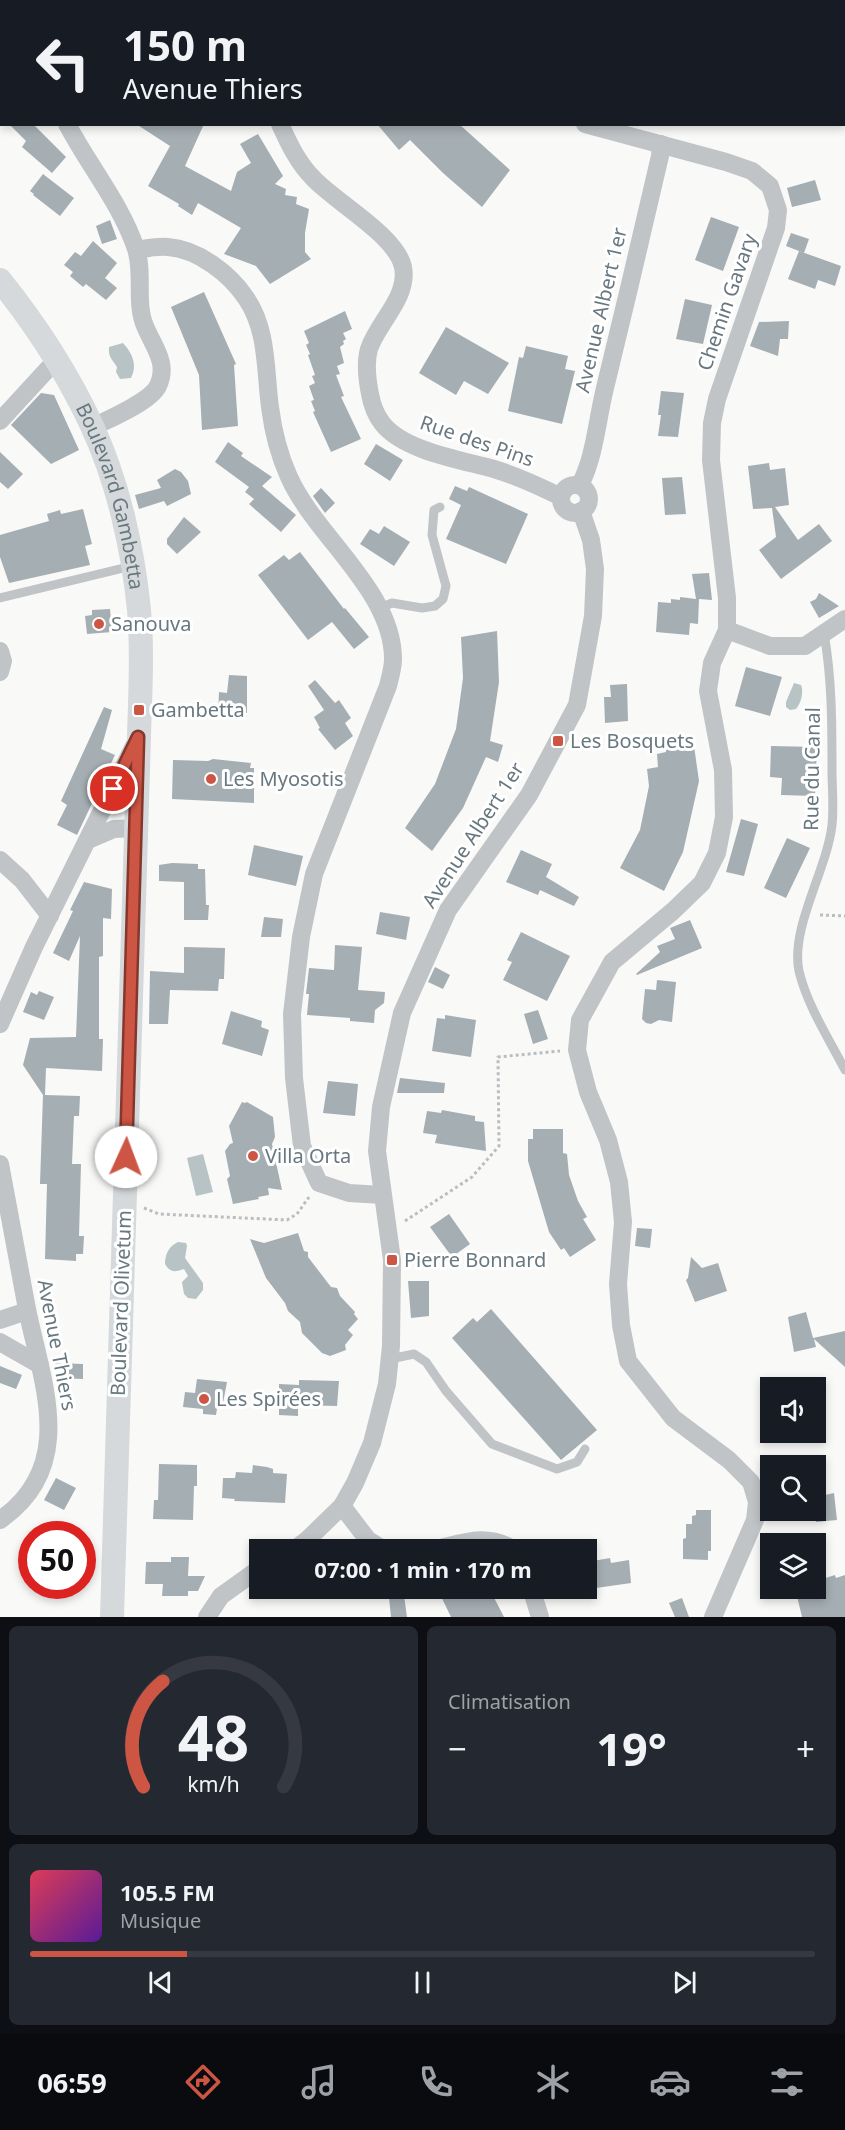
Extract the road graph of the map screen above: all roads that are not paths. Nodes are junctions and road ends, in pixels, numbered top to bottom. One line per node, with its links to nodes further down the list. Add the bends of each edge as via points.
1 (68, 126): 6 (street, via 119,211)
2 (281, 126): 12 (street, Rue des Pins, via 299,162 314,180 392,245 403,267 402,285 373,336 368,355 369,390 383,425 418,447 522,478)
3 (593, 126): 5 (street, Chemin Gavary)
4 (646, 126): 5 (street)
5 (661, 144): 11 (street, Avenue Albert 1er, via 590,458); 19 (street, Chemin Gavary, via 753,171 770,186 778,210 776,228 712,423 711,460)
6 (137, 250): 10 (street, via 144,326 156,346 162,376 149,398); 17 (street, via 170,247 187,251 232,280 247,299 259,323 270,409 288,476 304,507)
7 (0, 280): 8 (main road, Boulevard Gambetta)
8 (56, 360): 9 (street); 10 (main road, Boulevard Gambetta)
9 (0, 421)
10 (93, 427): 15 (main road, Boulevard Gambetta, via 116,493)
11 (580, 485): 12 (street, via 566,487); 14 (street, via 589,500)
12 (561, 497): 14 (street, via 567,511)
13 (440, 507): 17 (lane, via 434,510 432,527 446,586 443,599 435,606 422,608 392,603)
14 (581, 511): 31 (street, Avenue Albert 1er, via 595,569 593,616 577,705 529,795 448,910 402,1013 381,1107 377,1151)
15 (133, 566): 16 (lane); 23 (main road, Boulevard Gambetta, via 141,646)
16 (0, 598)
17 (380, 608): 31 (street, via 390,633 393,660 388,686 314,874 301,937 292,1014 302,1146 319,1183 349,1193)
18 (845, 619): 20 (street)
19 (727, 630): 20 (street, via 770,646 805,646); 47 (street, via 712,663 708,691 723,770 724,817 717,853 702,883 612,962 580,1020 577,1050 619,1182 623,1222 618,1284 628,1361 673,1418 729,1460 751,1482 757,1502 755,1520)
20 (824, 633): 29 (lane, Rue du Canal, via 831,708 832,825 798,940 799,970 809,999)
21 (0, 651): 22 (street)
22 (0, 672)
23 (138, 737): 24 (main road, Boulevard Olivetum); 25 (street)
24 (135, 828): 25 (street, via 114,829); 44 (main road, Boulevard Olivetum)
25 (88, 840): 27 (street)
26 (0, 860): 27 (street, via 22,880)
27 (50, 916): 28 (street)
28 (0, 1024)
29 (845, 1070)
30 (0, 1164): 32 (street, Avenue Thiers)
31 (382, 1195): 35 (street, Avenue Albert 1er, via 392,1260)
32 (27, 1311): 33 (street); 36 (street, Avenue Thiers)
33 (0, 1320)
34 (0, 1342): 36 (street)
35 (390, 1359): 37 (lane, via 414,1354 426,1362 492,1444 556,1469 577,1462); 38 (street, Avenue Albert 1er, via 372,1443)
36 (40, 1365): 39 (street, Avenue Thiers, via 49,1413 45,1454 30,1491 15,1510)
37 (585, 1449)
38 (342, 1506): 40 (street, Avenue Albert 1er); 41 (street)
39 (0, 1520)
40 (308, 1539)
41 (367, 1539)
42 (249, 1576): 45 (street, via 222,1596)
43 (534, 1599): 46 (street)
44 (112, 1617)
45 (207, 1617)
46 (540, 1617)
47 (713, 1617)

